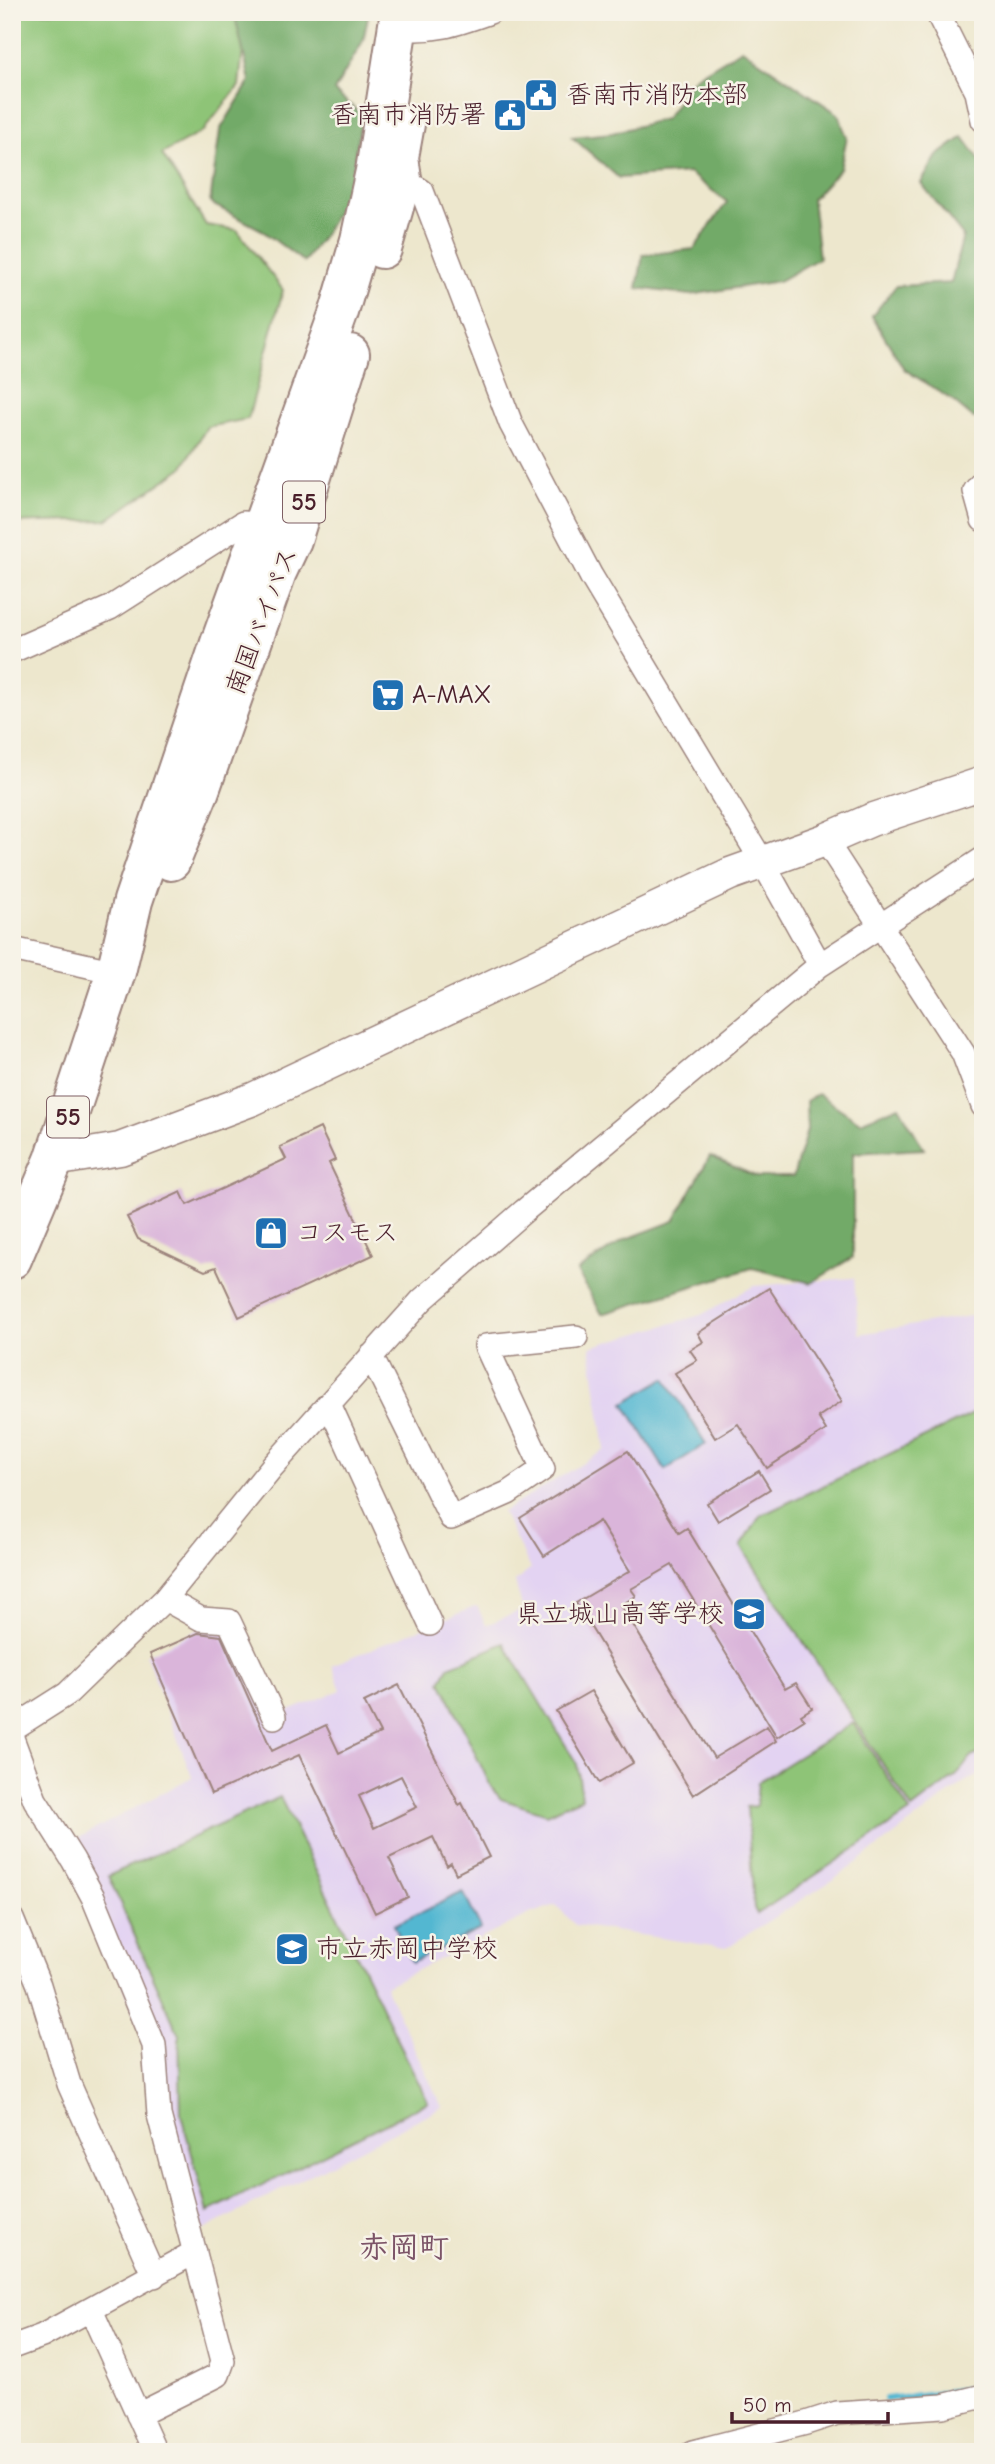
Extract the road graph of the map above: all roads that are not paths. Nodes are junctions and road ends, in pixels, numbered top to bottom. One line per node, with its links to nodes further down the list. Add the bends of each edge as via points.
1 (490, 12): 3 (street, via 446,27)
2 (937, 12): 4 (street, via 977,92)
3 (412, 21): 5 (highway, 南国バイパス / 55)
4 (983, 120)
5 (388, 175): 8 (highway, 南国バイパス / 55, via 360,240); 13 (street, via 422,191 511,424 591,576)
6 (983, 481): 7 (street, via 975,491)
7 (983, 520)
8 (277, 532): 9 (street, via 243,523 110,608); 17 (highway, 南国バイパス / 55, via 132,901)
9 (12, 651)
10 (978, 783): 11 (street)
11 (825, 840): 13 (street); 14 (street)
12 (983, 859): 14 (street)
13 (762, 861): 16 (street); 19 (street, via 253,1099 120,1149)
14 (880, 925): 16 (street); 18 (street, via 963,1054)
15 (12, 949): 17 (street)
16 (820, 965): 22 (street, via 503,1229 422,1300)
17 (116, 972): 19 (highway, 南国バイパス / 55)
18 (983, 1106)
19 (54, 1160): 20 (highway, 南国バイパス / 55)
20 (12, 1259)
21 (576, 1337): 22 (street, via 486,1346 544,1469 508,1493 451,1518)
22 (371, 1356): 23 (street)
23 (329, 1404): 24 (street); 25 (street)
24 (166, 1599): 26 (street, via 201,1619 229,1620); 27 (street, via 67,1694)
25 (430, 1624)
26 (274, 1717)
27 (12, 1729)
28 (12, 1738): 30 (street, via 35,1800 93,1897 154,2045 159,2115)
29 (12, 1919): 31 (street, via 39,1985 69,2084)
30 (194, 2252): 31 (street); 35 (street, via 223,2361 218,2375)
31 (154, 2276): 32 (street)
32 (91, 2309): 33 (street); 35 (street)
33 (12, 2347)
34 (983, 2396): 37 (street, via 943,2406 837,2413)
35 (138, 2415): 36 (street)
36 (155, 2452)
37 (693, 2452)

